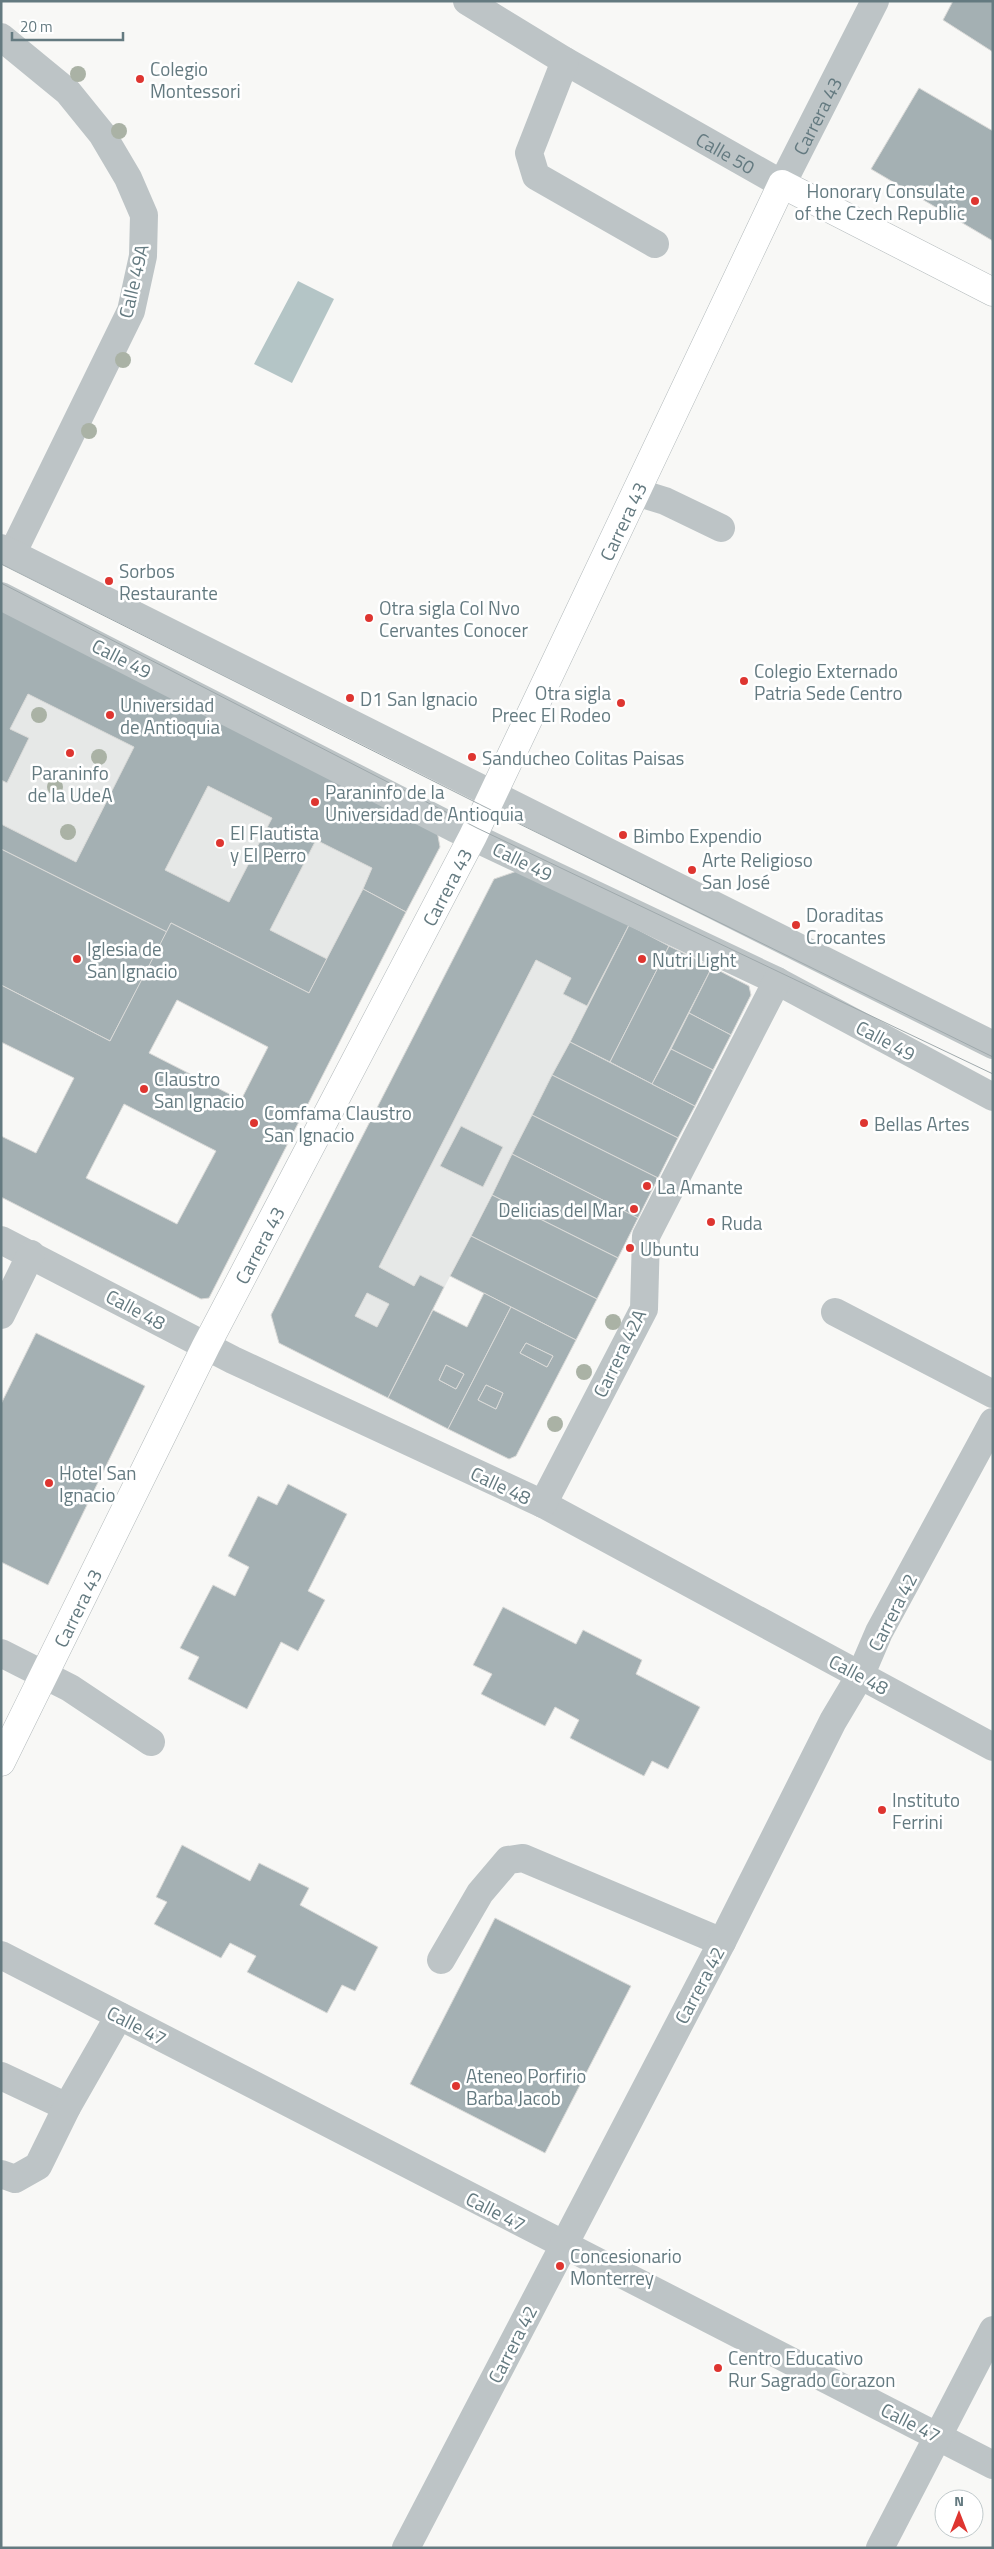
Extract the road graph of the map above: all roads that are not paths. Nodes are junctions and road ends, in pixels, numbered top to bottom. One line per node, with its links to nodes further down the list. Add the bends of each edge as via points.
1 (467, 1): 4 (street, Calle 50)
2 (876, 1): 5 (street, Carrera 43)
3 (1, 38): 10 (street, Calle 49A, via 68,92 91,120 128,178 144,215 143,256 131,311)
4 (565, 61): 5 (street, Calle 50); 6 (street, via 529,153 536,176)
5 (782, 184): 7 (main road, Calle 50); 8 (main road, Carrera 43)
6 (655, 244)
7 (993, 292)
8 (636, 492): 9 (street, via 665,501); 12 (main road, Carrera 43)
9 (721, 528)
10 (6, 551): 12 (street)
11 (1, 596): 13 (street, Calle 49)
12 (493, 795): 13 (main road, Carrera 43); 15 (street)
13 (473, 836): 14 (street, Calle 49); 21 (main road, Carrera 43)
14 (776, 982): 16 (street, Calle 49); 24 (street, Carrera 42A, via 646,1236 644,1309)
15 (993, 1045)
16 (993, 1098)
17 (1, 1240): 18 (street, Calle 48)
18 (31, 1254): 20 (street); 21 (street, Calle 48)
19 (835, 1312): 22 (street)
20 (1, 1315)
21 (206, 1346): 24 (street, Calle 48); 27 (main road, Carrera 43)
22 (993, 1394)
23 (993, 1422): 26 (street, Carrera 42, via 879,1632)
24 (543, 1504): 26 (street, Calle 48)
25 (1, 1654): 27 (street)
26 (861, 1674): 29 (street, Calle 48); 31 (street, Carrera 42, via 833,1721)
27 (44, 1676): 28 (street, via 78,1693); 30 (main road, Carrera 43)
28 (151, 1742)
29 (993, 1747)
30 (1, 1762)
31 (722, 1942): 33 (street, via 523,1858 508,1860 480,1893); 38 (street, Carrera 42)
32 (1, 1955): 34 (street, Calle 47)
33 (441, 1960)
34 (118, 2016): 36 (street); 38 (street, Calle 47)
35 (1, 2076): 36 (street)
36 (67, 2106): 37 (street, via 38,2166 15,2179)
37 (1, 2174)
38 (563, 2246): 40 (street, Calle 47); 42 (street, Carrera 42)
39 (993, 2330): 40 (street)
40 (939, 2437): 41 (street, Calle 47); 43 (street)
41 (993, 2464)
42 (406, 2548)
43 (880, 2548)

